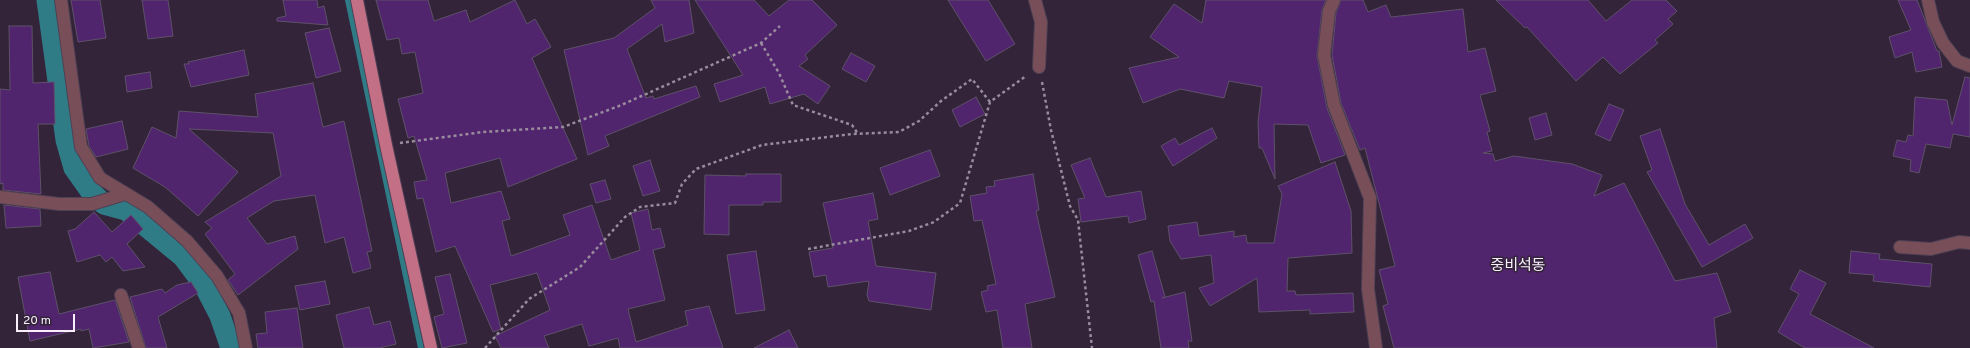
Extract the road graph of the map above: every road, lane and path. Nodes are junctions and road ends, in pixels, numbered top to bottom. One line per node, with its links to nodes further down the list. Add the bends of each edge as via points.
1 (61, 0): 13 (street, via 81,147 100,178)
2 (357, 0): 12 (main road)
3 (1035, 0): 9 (street, via 1041,22)
4 (1334, 0): 24 (street, via 1329,11 1324,55 1334,105 1370,198 1368,289)
5 (1928, 0): 8 (street, via 1932,22 1943,42 1957,61)
6 (780, 26): 7 (path)
7 (761, 43): 11 (path, via 779,73 793,104 852,125); 12 (path, via 619,106 563,126 483,132)
8 (1970, 66)
9 (1039, 67): 10 (path); 23 (path, via 1054,145 1070,206 1078,220)
10 (990, 102): 11 (path, via 972,79 941,101 919,121 899,132); 17 (path, via 960,202 934,222 909,231)
11 (858, 134): 22 (path, via 762,145 696,169 682,184 675,203 640,207 625,217 580,266 529,299)
12 (386, 145): 21 (main road)
13 (124, 194): 14 (street, via 92,204 59,204); 20 (street, via 148,207 181,236 217,276 239,313)
14 (0, 197)
15 (1970, 243): 16 (street, via 1959,242 1931,249)
16 (1900, 247)
17 (808, 249)
18 (121, 295): 19 (street)
19 (139, 348)
20 (246, 348)
21 (431, 348)
22 (485, 348)
23 (1092, 348)
24 (1376, 348)

